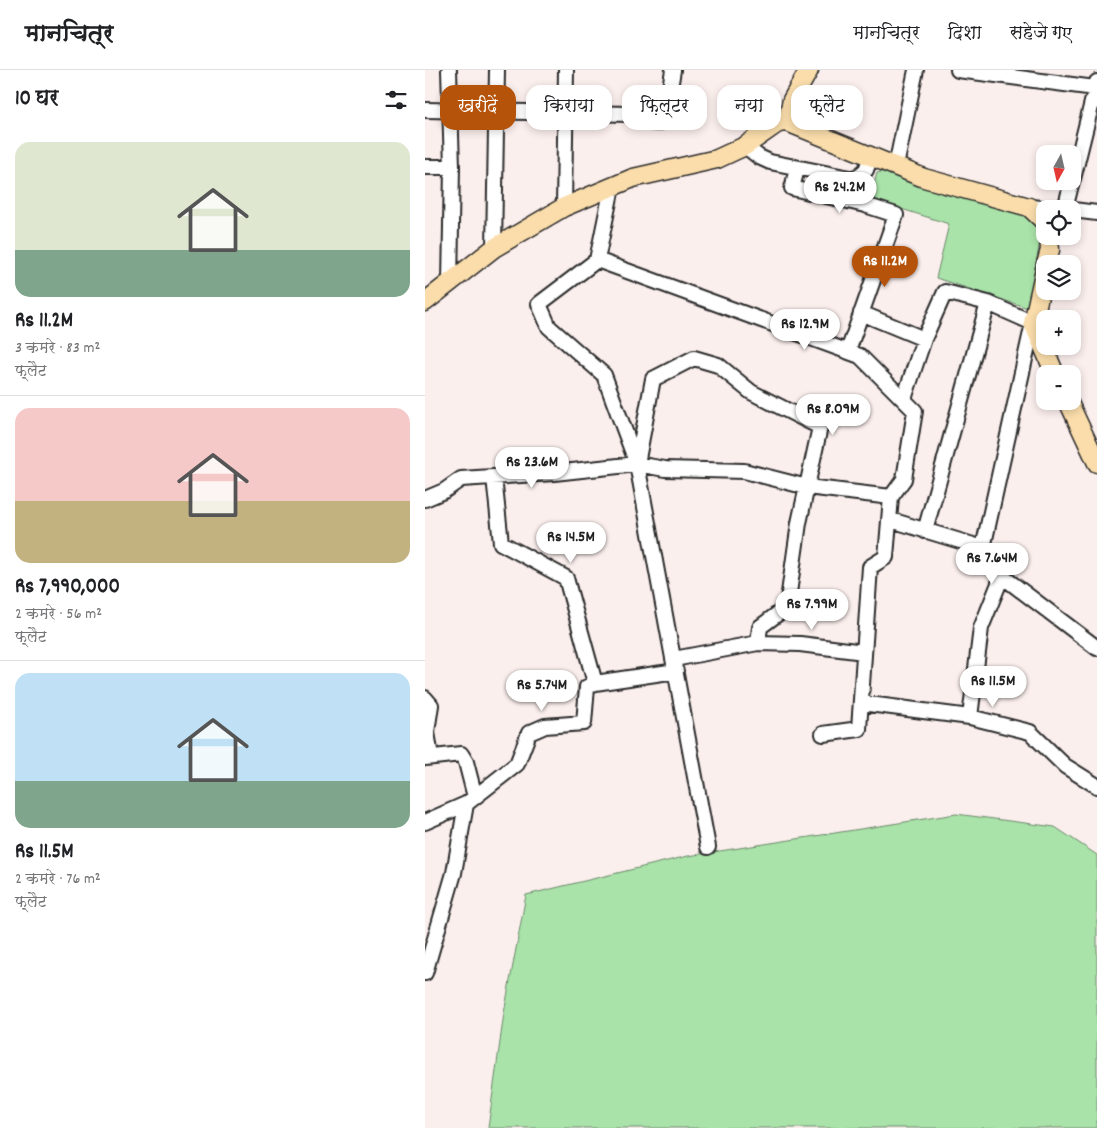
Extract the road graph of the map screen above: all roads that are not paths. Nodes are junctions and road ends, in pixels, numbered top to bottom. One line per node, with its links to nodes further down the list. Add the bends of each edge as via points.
1 (449, 70): 8 (street)
2 (497, 70): 9 (street)
3 (566, 70): 10 (street)
4 (673, 70): 14 (street, via 666,112 658,123 631,114)
5 (809, 70): 15 (main road, via 792,100)
6 (916, 70): 22 (street)
7 (958, 70): 11 (street)
8 (449, 85)
9 (497, 85)
10 (566, 85)
11 (1096, 85): 19 (street)
12 (425, 110): 13 (street)
13 (440, 110)
14 (612, 113)
15 (787, 122): 20 (main road, via 778,123); 21 (main road)
16 (451, 130): 24 (street)
17 (497, 130): 33 (street)
18 (565, 130): 27 (street)
19 (1081, 145)
20 (745, 146): 25 (street, via 764,160); 26 (main road, via 717,159 633,178)
21 (871, 156): 22 (main road); 25 (street, via 865,170 855,179)
22 (896, 166): 28 (main road, via 924,178)
23 (425, 167): 24 (street)
24 (452, 168): 35 (street)
25 (797, 169): 39 (street, via 792,188 896,215)
26 (612, 187): 27 (main road); 34 (street)
27 (563, 207): 33 (main road)
28 (1029, 207): 29 (street); 32 (main road)
29 (1036, 208)
30 (1081, 211): 31 (street)
31 (1097, 213)
32 (1036, 214)
33 (494, 248): 35 (main road)
34 (597, 260): 42 (street); 47 (street, via 539,304 549,327 604,375)
35 (450, 284): 37 (main road)
36 (1038, 300): 40 (main road)
37 (425, 302)
38 (988, 303): 40 (street); 41 (street, via 945,292); 53 (street)
39 (861, 313): 41 (street); 42 (street)
40 (1033, 323): 43 (main road); 54 (street)
41 (924, 339): 44 (street)
42 (848, 352): 44 (street, via 860,356)
43 (1051, 365)
44 (904, 399): 50 (street, via 915,410 904,479)
45 (1072, 410): 46 (main road)
46 (1097, 462)
47 (637, 464): 48 (street); 49 (street, via 665,470 744,471); 49 (street, via 653,379 694,358 719,365 751,392 820,427); 59 (street)
48 (494, 477): 51 (street, via 461,479 444,492); 60 (street, via 501,543 566,578)
49 (807, 487): 50 (street); 56 (street, via 787,607 760,627)
50 (891, 497): 52 (street)
51 (425, 498)
52 (891, 520): 53 (street); 58 (street, via 886,557 870,568)
53 (925, 531): 54 (street)
54 (983, 548): 55 (street)
55 (1002, 576): 57 (street); 63 (street, via 977,645)
56 (758, 643): 58 (street, via 801,644); 59 (street)
57 (1097, 648)
58 (864, 652): 62 (street)
59 (675, 665): 60 (street); 69 (street)
60 (595, 683): 67 (street, via 587,687 584,723 545,726 529,733 517,764)
61 (425, 698): 65 (street, via 431,705)
62 (861, 703): 63 (street); 64 (street, via 859,729)
63 (970, 717): 66 (street, via 1030,732 1065,766)
64 (823, 734)
65 (428, 758): 67 (street, via 455,754 464,757)
66 (1097, 786)
67 (471, 800): 68 (street); 70 (street)
68 (425, 822)
69 (707, 847)
70 (425, 973)

